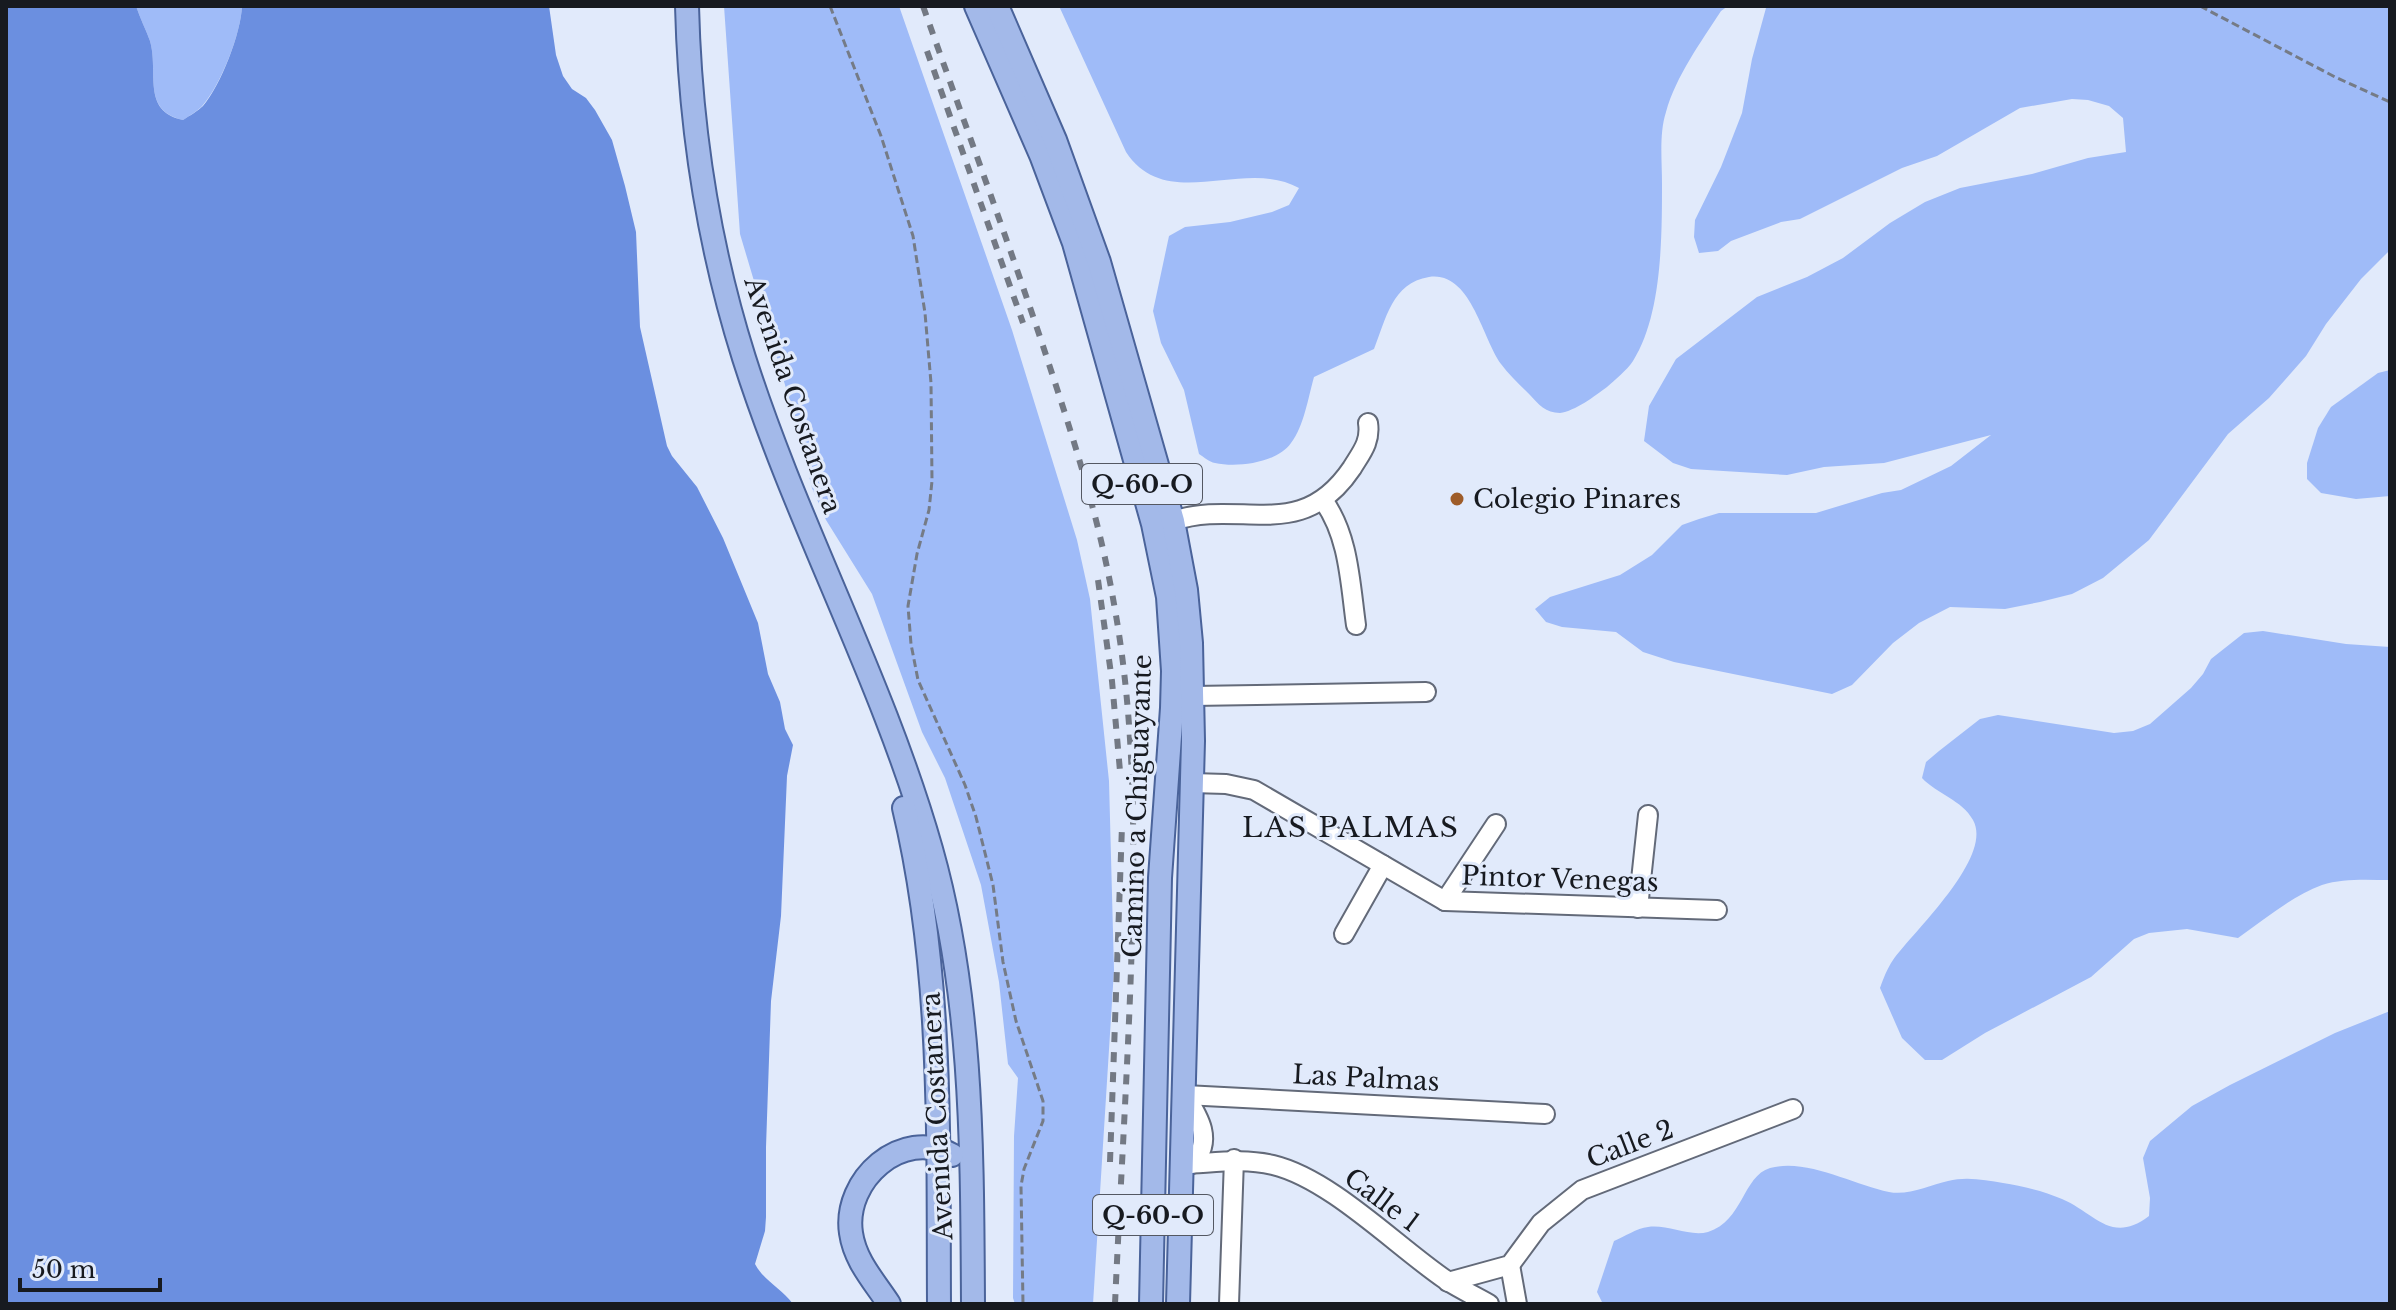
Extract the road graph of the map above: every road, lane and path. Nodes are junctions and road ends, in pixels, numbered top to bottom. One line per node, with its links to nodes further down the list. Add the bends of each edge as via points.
1 (687, 6): 11 (main road, Avenida Costanera, via 698,158 728,302 772,436)
2 (830, 6): 36 (path, via 913,236 925,313 932,481 908,606 918,680 976,817 1014,1012 1043,1101 1043,1121 1021,1186)
3 (976, 6): 25 (main road, Camino a Chiguayante / Q-60-O, via 1074,243 1153,524 1168,597 1173,671 1160,878)
4 (997, 6): 9 (main road, Camino a Chiguayante / Q-60-O, via 1086,222)
5 (2200, 6): 6 (path)
6 (2390, 102)
7 (1368, 423): 8 (street, via 1366,445 1341,484)
8 (1323, 500): 9 (street, via 1270,515 1206,513); 10 (street, via 1344,543)
9 (1173, 521): 13 (main road, Camino a Chiguayante / Q-60-O, via 1186,590)
10 (1356, 625)
11 (860, 653): 27 (main road, Avenida Costanera, via 895,768 925,912); 30 (main road, Avenida Costanera, via 910,780 944,898 963,1024)
12 (1426, 692): 13 (street)
13 (1193, 696): 14 (main road, Camino a Chiguayante / Q-60-O)
14 (1192, 783): 17 (street, Pintor Venegas, via 1254,790); 22 (main road, Camino a Chiguayante / Q-60-O)
15 (1648, 815): 19 (street)
16 (1496, 824): 18 (street)
17 (1383, 865): 18 (street, Pintor Venegas); 21 (street)
18 (1445, 901): 19 (street, Pintor Venegas)
19 (1638, 908): 20 (street, Pintor Venegas)
20 (1717, 910)
21 (1344, 934)
22 (1185, 1095): 24 (street, Las Palmas); 26 (street, via 1202,1127); 29 (main road, Camino a Chiguayante / Q-60-O)
23 (1793, 1109): 31 (street, Calle 2, via 1582,1190 1541,1223)
24 (1545, 1114)
25 (1155, 1126): 29 (main road, via 1168,1148); 37 (main road, Camino a Chiguayante / Q-60-O)
26 (1204, 1145): 28 (street, Calle 1); 29 (street)
27 (938, 1149): 30 (main road); 33 (main road, via 888,1157 871,1171 854,1198 850,1226 855,1251); 34 (main road, Avenida Costanera)
28 (1234, 1159): 29 (street, Calle 1); 32 (street, Calle 1, via 1302,1174); 39 (street)
29 (1187, 1164): 38 (main road, Camino a Chiguayante / Q-60-O)
30 (972, 1170): 35 (main road, Avenida Costanera)
31 (1510, 1265): 32 (street); 41 (street)
32 (1448, 1282): 40 (street, Calle 1)
33 (889, 1304)
34 (939, 1304)
35 (973, 1304)
36 (1023, 1304)
37 (1151, 1304)
38 (1178, 1304)
39 (1229, 1304)
40 (1489, 1304)
41 (1517, 1304)

